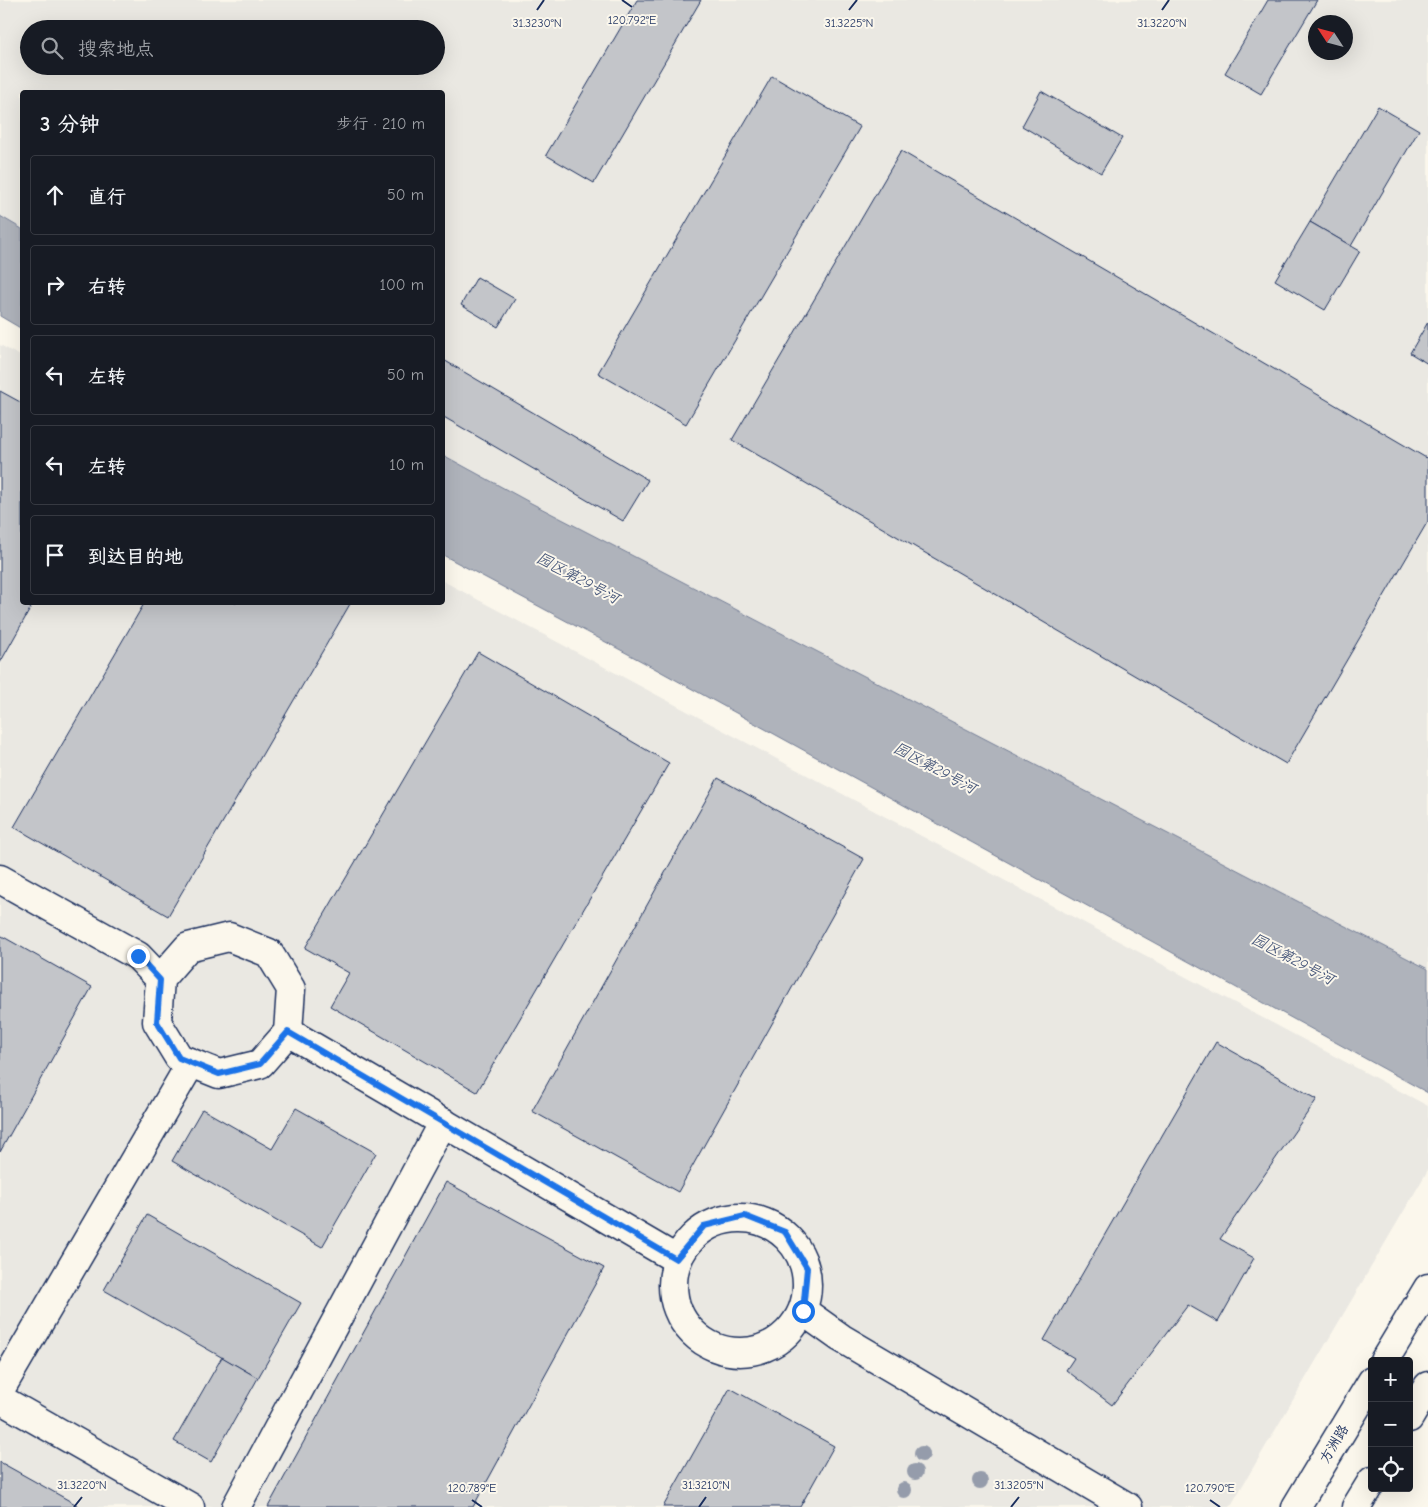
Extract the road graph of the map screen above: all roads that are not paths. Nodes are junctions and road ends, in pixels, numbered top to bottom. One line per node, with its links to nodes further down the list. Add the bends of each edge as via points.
1 (0, 879): 2 (main road, via 138,956)
2 (160, 980): 3 (main road, via 188,947 230,936 269,953 291,989); 4 (main road, via 157,1022 179,1058)
3 (288, 1032): 4 (main road, via 260,1064 219,1074); 5 (main road)
4 (191, 1063): 12 (main road)
5 (443, 1122): 6 (main road); 17 (main road)
6 (676, 1259): 8 (main road, via 673,1301 695,1338 734,1354 776,1344); 8 (main road, via 704,1226 745,1216 785,1232 807,1268)
7 (1428, 1288): 9 (main road)
8 (803, 1311): 18 (main road, via 841,1338)
9 (1386, 1357)
10 (1428, 1386): 14 (main road)
11 (1368, 1388): 19 (main road, 方洲路)
12 (0, 1390)
13 (0, 1399): 16 (main road)
14 (1413, 1411)
15 (1368, 1488): 20 (main road)
16 (190, 1507)
17 (236, 1507)
18 (1128, 1507)
19 (1296, 1507)
20 (1356, 1507)

